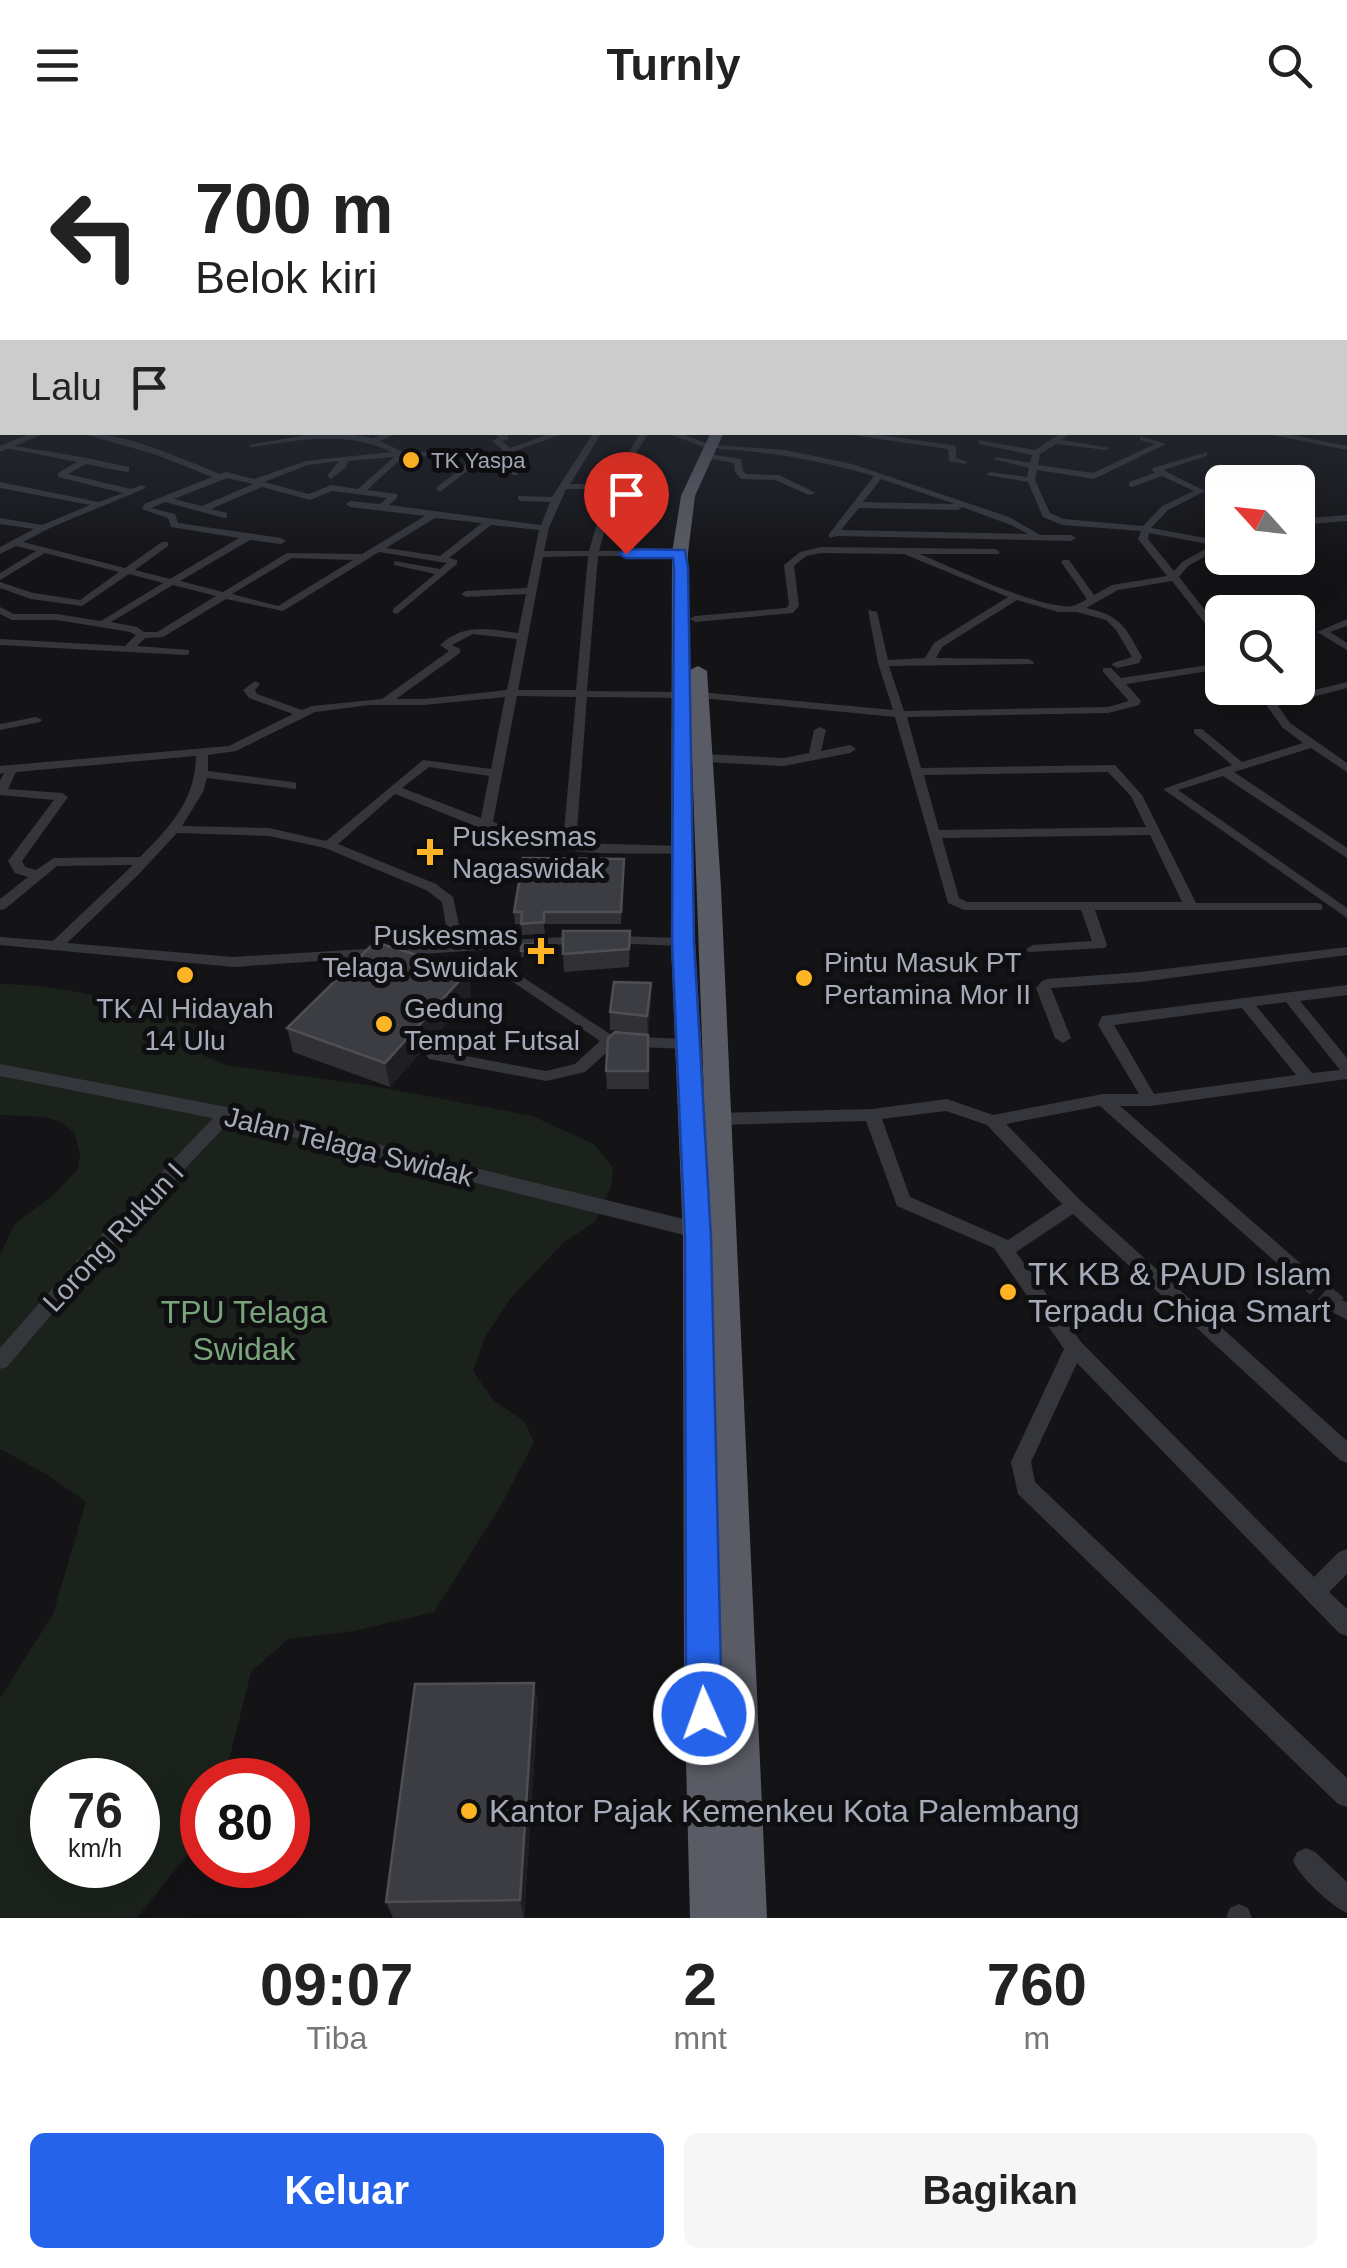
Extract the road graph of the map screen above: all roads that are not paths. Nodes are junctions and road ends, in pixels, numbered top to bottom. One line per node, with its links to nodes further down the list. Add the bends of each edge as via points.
1 (36, 435): 23 (street)
2 (92, 435): 44 (street)
3 (286, 435): 4 (street); 21 (street)
4 (359, 435): 17 (street)
5 (389, 435): 17 (street)
6 (556, 435): 26 (street)
7 (596, 435): 50 (street)
8 (643, 435): 51 (street)
9 (682, 435): 20 (street)
10 (1063, 435): 19 (street)
11 (1277, 435): 25 (street)
12 (874, 436): 22 (street)
13 (958, 436): 22 (street)
14 (496, 437): 26 (street); 31 (street)
15 (1002, 438): 19 (street)
16 (1143, 438): 37 (street, via 1162,444 1094,476)
17 (373, 441): 28 (street)
18 (982, 442): 27 (street)
19 (1052, 442): 24 (street); 27 (street)
20 (718, 443): 43 (street, via 773,448); 56 (street, via 738,460 744,477 776,477); 90 (highway, via 688,496); 115 (highway, via 694,535)
21 (252, 445)
22 (952, 447): 36 (street, via 952,459)
23 (3, 448): 35 (street)
24 (1106, 448)
25 (1347, 448)
26 (510, 452): 30 (street)
27 (1036, 453): 37 (street)
28 (402, 454): 31 (street); 33 (street); 54 (street)
29 (1204, 454): 40 (street, via 1156,470)
30 (497, 455): 32 (street); 39 (street, via 516,466)
31 (464, 456): 32 (street)
32 (482, 456): 52 (street)
33 (344, 458): 42 (street); 47 (street, via 306,463)
34 (997, 459): 37 (street)
35 (87, 460): 38 (street); 45 (street, via 61,476)
36 (964, 462)
37 (1033, 466): 46 (street)
38 (126, 468)
39 (515, 473)
40 (1160, 474): 48 (street); 75 (street, via 1202,491 1162,508)
41 (990, 475): 46 (street)
42 (331, 476)
43 (879, 476): 62 (street); 64 (street)
44 (219, 477): 47 (street); 58 (street)
45 (72, 479): 53 (street); 55 (street)
46 (1031, 480): 75 (street, via 1054,520)
47 (258, 483): 54 (street, via 310,498 331,488); 65 (street)
48 (1132, 484)
49 (0, 485): 55 (street)
50 (564, 486): 51 (street); 59 (street)
51 (612, 487): 93 (street)
52 (440, 489)
53 (137, 490): 58 (street); 61 (street)
54 (360, 492): 63 (street, via 394,495)
55 (50, 493): 61 (street)
56 (812, 493)
57 (521, 498): 59 (street)
58 (162, 500): 65 (street); 77 (street, via 145,508 172,516 174,525)
59 (555, 500): 73 (street)
60 (350, 504): 63 (street)
61 (101, 505): 72 (street)
62 (857, 505): 64 (street); 74 (street)
63 (382, 507): 67 (street)
64 (970, 507): 76 (street)
65 (203, 509): 66 (street)
66 (224, 515)
67 (433, 515): 71 (street); 84 (street)
68 (1347, 518): 70 (street)
69 (0, 521): 72 (street)
70 (1315, 521)
71 (489, 522): 73 (street); 96 (street)
72 (42, 528): 82 (street)
73 (544, 528): 92 (street)
74 (835, 533): 76 (street); 86 (street)
75 (1144, 534): 81 (street); 102 (street)
76 (1036, 536): 78 (street)
77 (248, 537): 79 (street); 103 (street)
78 (1070, 538)
79 (281, 542)
80 (305, 542): 94 (street)
81 (1205, 542)
82 (14, 543): 85 (street); 87 (street)
83 (165, 544): 99 (street)
84 (376, 548): 95 (street); 96 (street)
85 (44, 550): 99 (street); 101 (street)
86 (822, 550): 88 (street); 115 (street, via 789,565 789,611)
87 (0, 551)
88 (905, 552): 89 (street); 108 (street)
89 (995, 552)
90 (680, 553): 93 (street); 134 (highway)
91 (1205, 553): 102 (street)
92 (540, 554): 93 (street); 105 (street)
93 (593, 554): 132 (street)
94 (290, 555): 95 (street); 107 (street)
95 (361, 558): 107 (street, via 282,608)
96 (442, 559): 100 (street, via 454,562)
97 (1066, 562): 109 (street)
98 (397, 563): 100 (street)
99 (126, 571): 103 (street); 104 (street, via 79,604)
100 (441, 572): 112 (street)
101 (0, 577)
102 (1173, 578): 109 (street, via 1131,583); 114 (street)
103 (170, 583): 107 (street); 116 (street)
104 (0, 585)
105 (531, 591): 106 (street); 119 (street)
106 (466, 594)
107 (224, 596): 118 (street, via 160,636)
108 (1016, 597): 110 (street); 124 (street, via 938,644)
109 (1091, 598): 110 (street)
110 (1077, 608): 128 (street, via 1116,620 1137,657 1112,668)
111 (0, 610): 118 (street, via 12,617 57,616)
112 (397, 611)
113 (872, 612): 126 (street)
114 (1205, 617)
115 (695, 620): 134 (highway)
116 (106, 621)
117 (1347, 622): 122 (street, via 1322,632)
118 (138, 632): 121 (street)
119 (521, 636): 131 (street); 135 (street, via 478,628 452,639 445,645 456,651)
120 (0, 642): 121 (street)
121 (129, 648): 123 (street)
122 (1347, 648)
123 (185, 652)
124 (929, 661): 125 (street); 126 (street)
125 (1029, 662)
126 (883, 663): 138 (street)
127 (1205, 669): 128 (street)
128 (1118, 682): 138 (street, via 1135,700 1108,710)
129 (255, 684): 137 (street, via 253,696)
130 (1347, 686): 133 (street)
131 (513, 692): 132 (street); 135 (street); 153 (street)
132 (581, 692): 134 (street); 162 (street)
133 (1315, 694)
134 (691, 695): 138 (street); 147 (highway); 163 (highway)
135 (386, 701): 137 (street)
136 (1273, 705): 143 (street)
137 (302, 713): 145 (street, via 242,746)
138 (900, 714): 151 (street)
139 (36, 720): 140 (street)
140 (0, 727)
141 (820, 730): 146 (street)
142 (1198, 731): 148 (street)
143 (1310, 744): 148 (street); 149 (street)
144 (850, 749): 146 (street)
145 (202, 754): 150 (street); 154 (street)
146 (815, 754): 147 (street, via 784,762)
147 (704, 758): 193 (highway)
148 (1239, 765): 152 (street)
149 (1347, 768)
150 (6, 770): 166 (street, via 1,792 62,797 16,861 20,870)
151 (916, 772): 159 (street, via 1110,768 1136,795); 160 (street)
152 (1226, 772): 164 (street); 171 (street, via 1169,789)
153 (498, 773): 156 (street, via 427,763); 157 (street)
154 (202, 774): 155 (street); 158 (street)
155 (292, 786)
156 (393, 789): 157 (street); 161 (street)
157 (486, 824): 162 (street, via 534,844)
158 (171, 829): 161 (street, via 269,832); 165 (street)
159 (1154, 831): 160 (street); 169 (street)
160 (933, 834): 167 (street, via 958,903)
161 (329, 845): 175 (street, via 444,894)
162 (569, 848): 163 (street)
163 (684, 850): 173 (highway)
164 (1347, 854)
165 (142, 861): 166 (street, via 58,861); 174 (street)
166 (37, 875): 168 (street)
167 (1086, 905): 169 (street); 176 (street, via 1100,944)
168 (0, 906)
169 (1192, 907): 170 (street)
170 (1316, 907)
171 (1347, 914)
172 (0, 940): 174 (street)
173 (683, 942): 175 (street, via 562,940); 184 (highway)
174 (56, 946): 175 (street, via 233,962)
175 (457, 948)
176 (1033, 949)
177 (1347, 951): 182 (street, via 1047,984)
178 (518, 980): 183 (street)
179 (1347, 990): 180 (street)
180 (1289, 997): 181 (street); 187 (street)
181 (1245, 1002): 188 (street); 190 (street, via 1107,1020)
182 (1063, 1038)
183 (610, 1041): 184 (street); 185 (street, via 580,1068 546,1076)
184 (688, 1044): 196 (highway)
185 (434, 1054)
186 (0, 1070): 191 (street, Jalan Telaga Swidak)
187 (1347, 1071): 188 (street)
188 (1308, 1079): 190 (street)
189 (1103, 1100): 190 (street); 194 (street); 198 (street)
190 (1150, 1100)
191 (227, 1114): 196 (street, Jalan Telaga Swidak); 200 (street, Lorong Rukun I)
192 (872, 1114): 193 (street); 194 (street, via 947,1106); 197 (street, via 903,1201)
193 (718, 1119): 196 (highway)
194 (993, 1121): 195 (street)
195 (1074, 1205): 197 (street); 201 (street)
196 (709, 1232): 208 (highway); 209 (highway)
197 (1006, 1250): 199 (street)
198 (1302, 1275)
199 (1074, 1348): 203 (street); 205 (street, via 1021,1462 1025,1487)
200 (0, 1361)
201 (1347, 1454)
202 (1347, 1559): 203 (street)
203 (1314, 1592): 204 (street)
204 (1347, 1626)
205 (1347, 1795)
206 (1306, 1860): 207 (street)
207 (1347, 1900)
208 (711, 1918)
209 (746, 1918)

